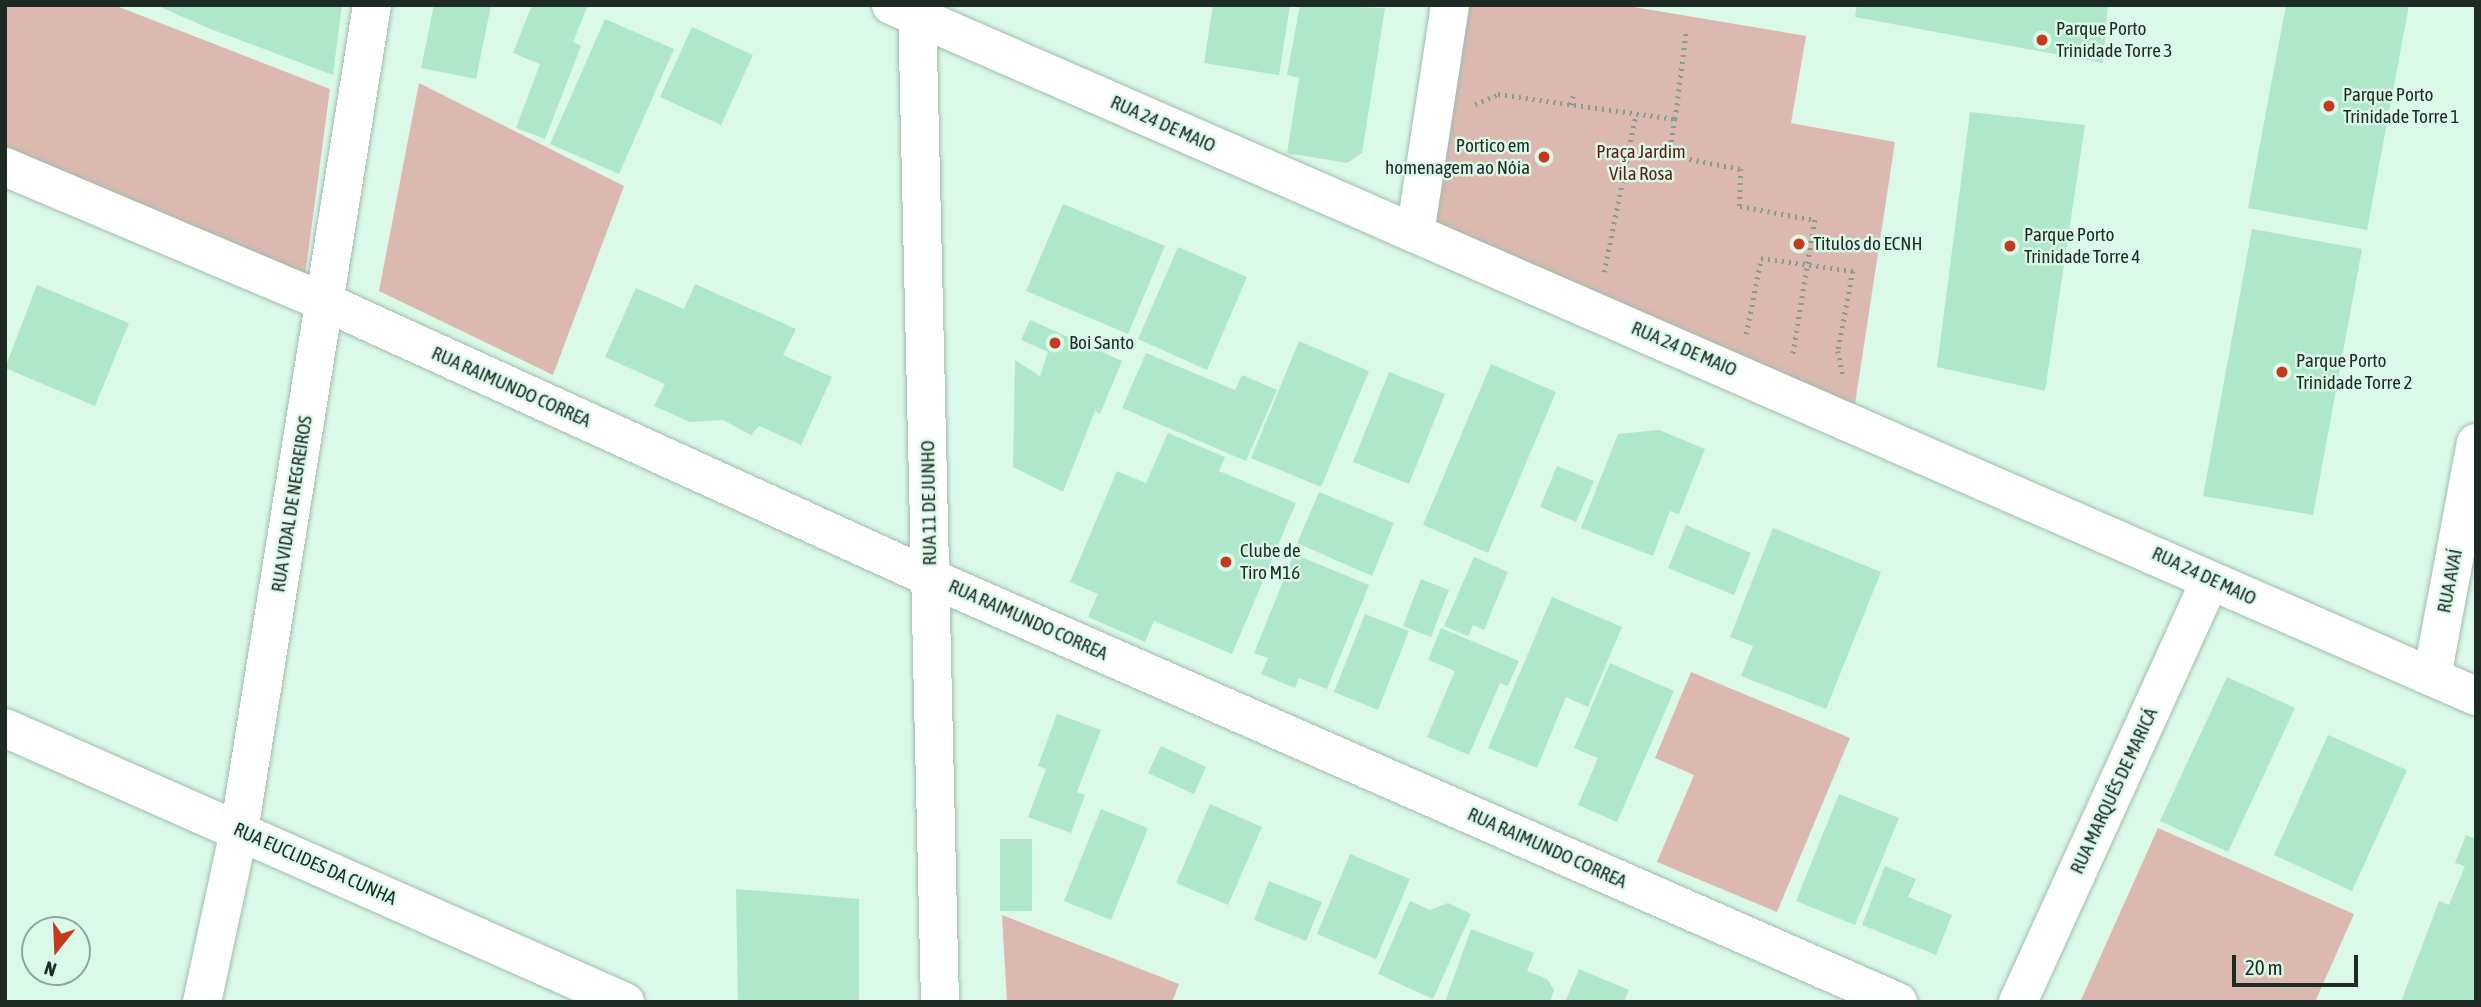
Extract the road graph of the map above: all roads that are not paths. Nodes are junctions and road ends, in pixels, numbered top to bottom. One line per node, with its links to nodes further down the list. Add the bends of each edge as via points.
1 (372, 5): 6 (street, RUA VIDAL DE NEGREIROS)
2 (1450, 5): 5 (street)
3 (908, 9): 5 (street, RUA 24 DE MAIO); 8 (street, RUA 11 DE JUNHO)
4 (5, 167): 6 (street, RUA RAIMUNDO CORREA)
5 (1415, 234): 9 (street, RUA 24 DE MAIO)
6 (326, 302): 8 (street, RUA RAIMUNDO CORREA); 13 (street, RUA VIDAL DE NEGREIROS)
7 (2476, 443): 10 (street, RUA AVAÍ)
8 (931, 578): 16 (street, RUA 11 DE JUNHO); 17 (street, RUA RAIMUNDO CORREA)
9 (2210, 581): 10 (street, RUA 24 DE MAIO); 18 (street, RUA MARQUÊS DE MARICÁ)
10 (2432, 677): 11 (street, RUA 24 DE MAIO)
11 (2476, 696)
12 (5, 728): 13 (street, RUA EUCLIDES DA CUNHA)
13 (239, 831): 14 (street, RUA VIDAL DE NEGREIROS); 15 (street, RUA EUCLIDES DA CUNHA)
14 (202, 1002)
15 (625, 1002)
16 (940, 1002)
17 (1898, 1002)
18 (2018, 1002)

